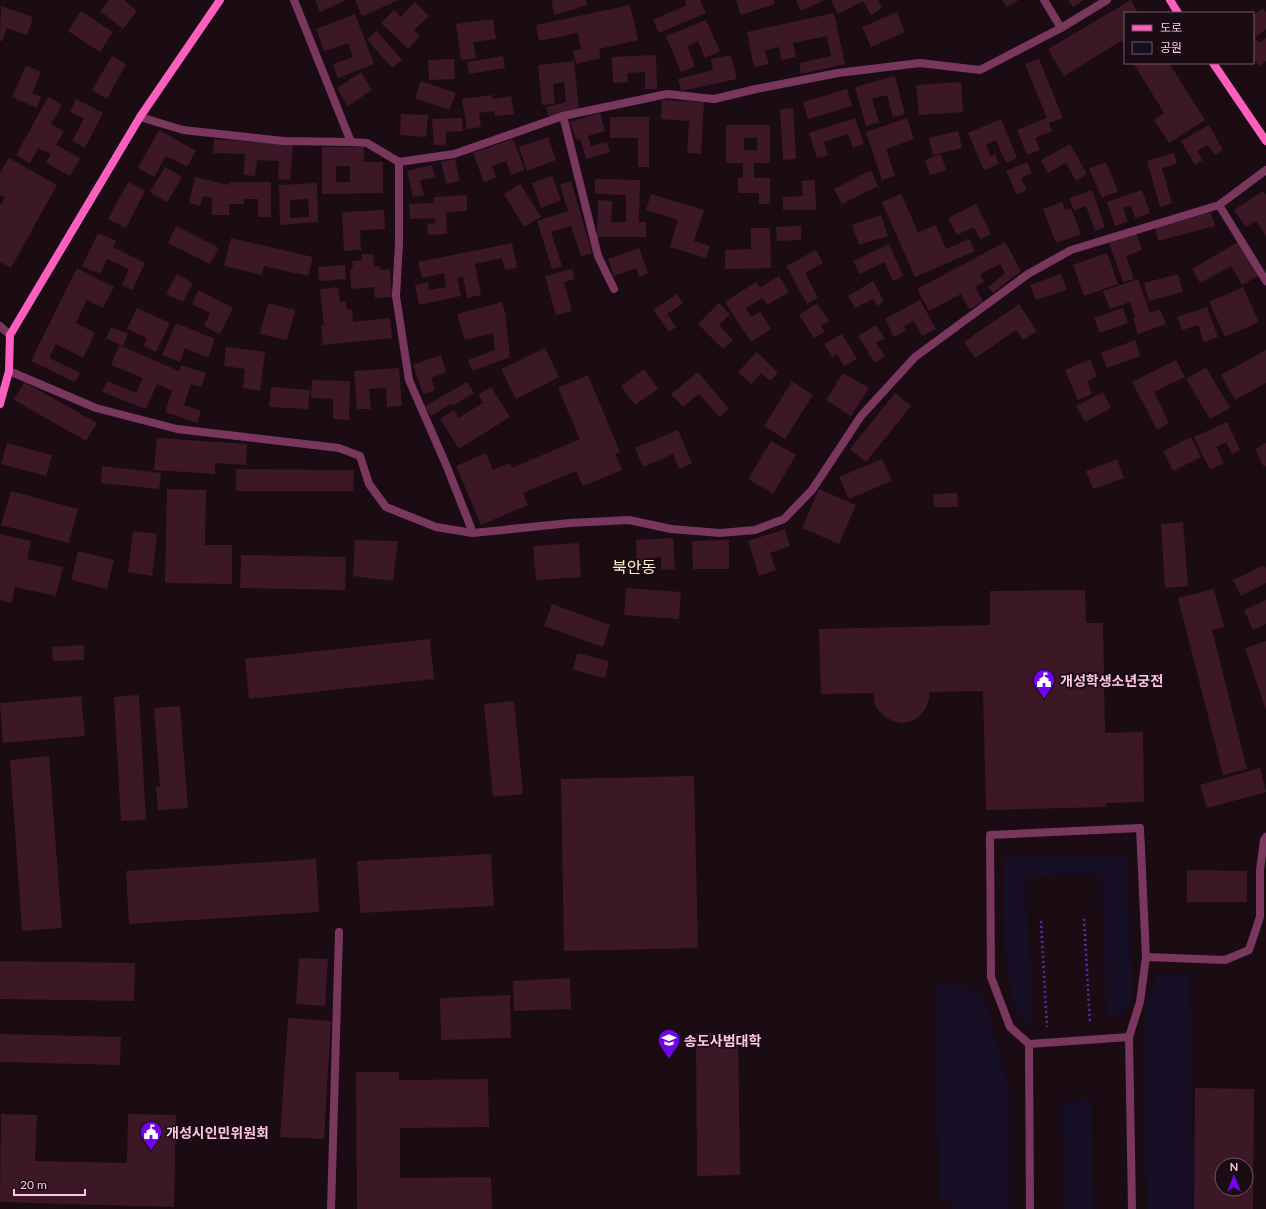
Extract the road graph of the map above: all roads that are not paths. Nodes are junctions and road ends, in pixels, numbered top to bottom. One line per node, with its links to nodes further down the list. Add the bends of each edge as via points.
1 (220, 0): 10 (main road)
2 (294, 0): 12 (street)
3 (1044, 0): 7 (street)
4 (1107, 0): 7 (street)
5 (1170, 0): 6 (main road)
6 (1177, 12)
7 (1061, 28): 9 (street, via 980,70 920,63 838,73 714,99 667,94)
8 (1214, 64): 11 (main road)
9 (563, 116): 13 (street, via 454,154); 17 (street, via 598,256)
10 (140, 117): 12 (street, via 183,130 284,141); 19 (main road)
11 (1266, 141)
12 (351, 142): 13 (street, via 367,143)
13 (399, 162): 22 (street, via 396,296 409,380)
14 (1266, 170): 15 (street)
15 (1219, 205): 16 (street); 22 (street, via 1070,250 1028,274 915,357 861,416 812,490 784,519 755,530 720,533 671,529 628,520)
16 (1266, 281)
17 (614, 288)
18 (0, 326): 19 (street)
19 (10, 335): 20 (main road)
20 (9, 371): 21 (main road); 22 (street, via 96,408 177,429 339,448 360,456 369,484 386,507 436,527)
21 (0, 404)
22 (474, 533)
23 (1266, 837): 25 (street, via 1260,870 1260,917 1249,950 1225,960)
24 (339, 932): 28 (street)
25 (1146, 957): 26 (street, via 1140,1002); 27 (street, via 1140,828 990,835 991,976 1010,1027)
26 (1129, 1037): 27 (street); 30 (street)
27 (1029, 1044): 29 (street)
28 (331, 1209)
29 (1030, 1209)
30 (1132, 1209)

